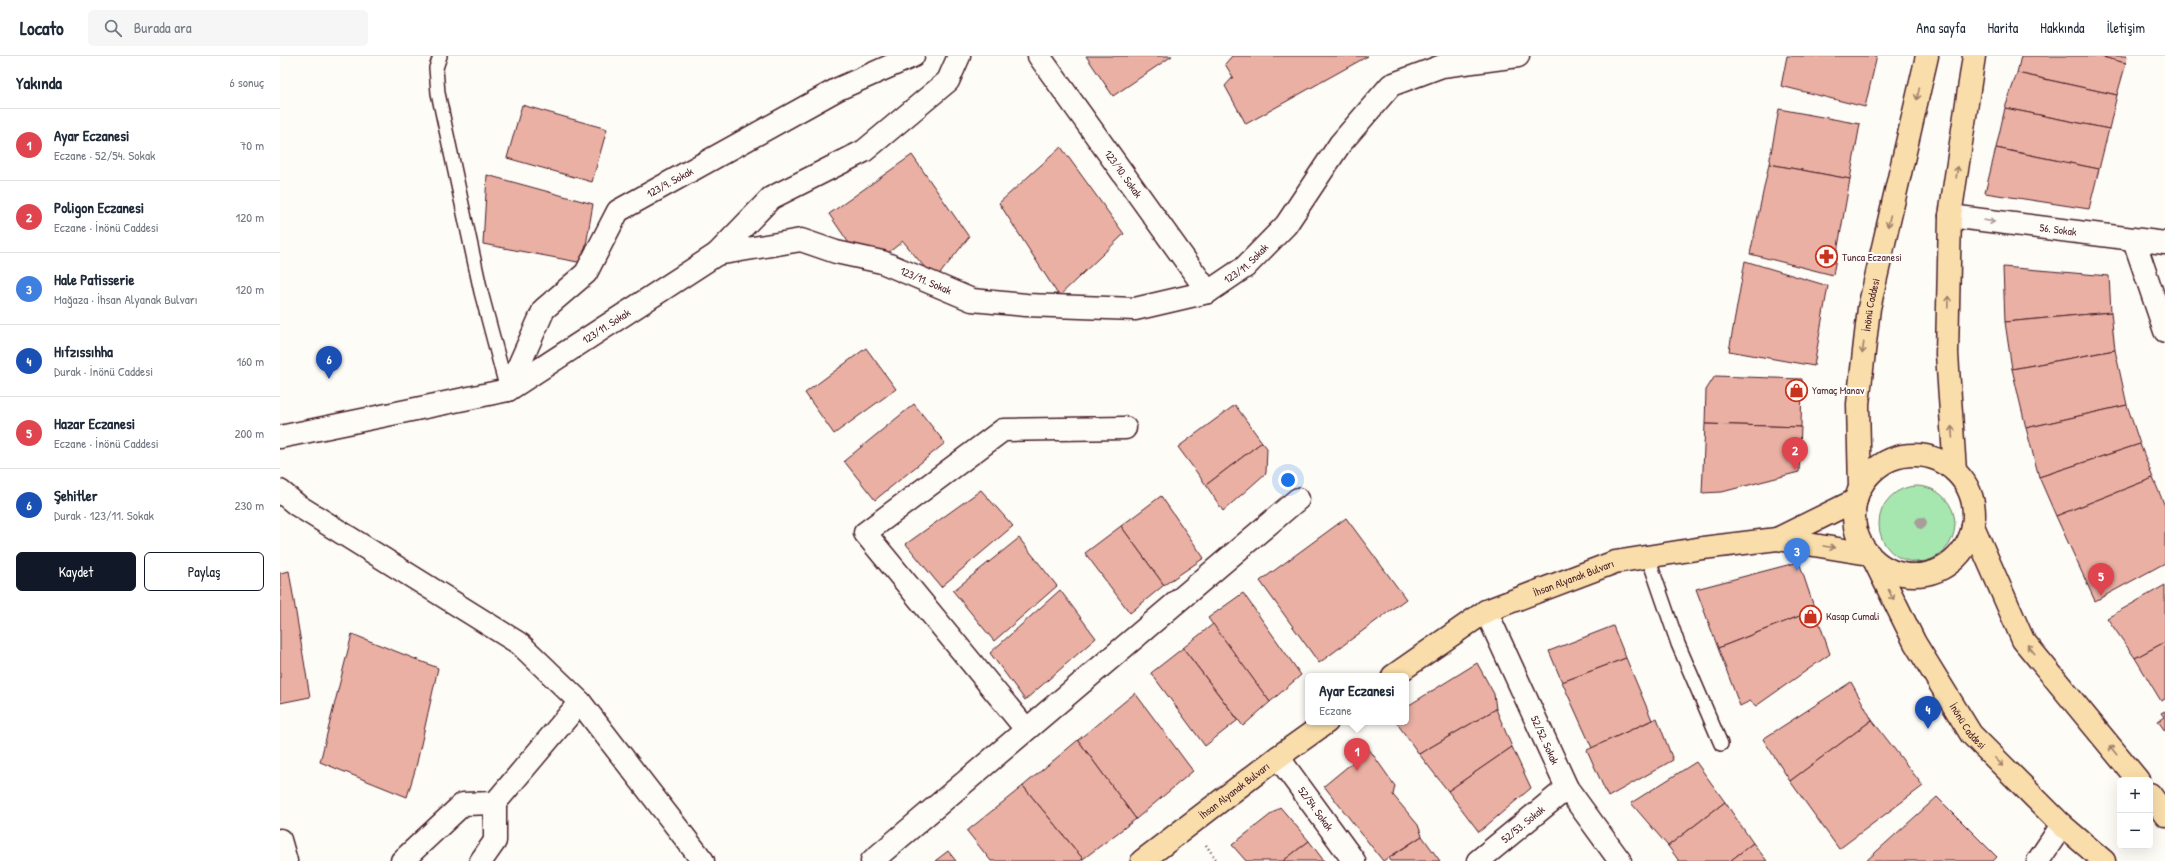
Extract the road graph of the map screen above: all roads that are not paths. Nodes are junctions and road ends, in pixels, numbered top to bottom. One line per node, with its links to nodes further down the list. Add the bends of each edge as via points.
1 (440, 56): 15 (lane, via 436,68 438,92 481,292)
2 (913, 56): 15 (street, 123/9. Sokak, via 838,89 618,211 586,273 544,309)
3 (959, 56): 12 (street, via 948,81 864,151 771,198)
4 (1039, 56): 13 (street, 123/10. Sokak)
5 (1518, 56): 8 (street, 123/11. Sokak)
6 (1927, 56): 20 (main road, İnönü Caddesi, one-way to 20, via 1868,314 1858,404)
7 (1974, 56): 9 (main road, one-way to 7)
8 (1439, 61): 13 (street, 123/11. Sokak, via 1391,85 1340,144 1286,225 1245,267)
9 (1950, 216): 10 (street, 56. Sokak, one-way to 10); 18 (main road, one-way to 9, via 1947,354)
10 (2134, 240): 11 (street, 56. Sokak); 14 (street)
11 (2165, 243)
12 (717, 254): 13 (street, 123/11. Sokak, via 801,240 836,252 882,262 972,300 1026,305 1135,309); 15 (street, 123/11. Sokak)
13 (1208, 292)
14 (2165, 331)
15 (508, 390): 17 (street, 123/11. Sokak)
16 (1125, 428): 31 (street, via 1003,430 865,533)
17 (280, 437)
18 (1955, 471): 20 (main road, via 1945,462 1926,455 1906,454 1887,460 1871,472); 23 (main road, via 1971,493 1975,514)
19 (280, 491): 22 (street)
20 (1858, 494): 24 (main road); 26 (main road, via 1854,506 1855,526 1862,544)
21 (1298, 499): 31 (street)
22 (288, 510): 29 (street, via 520,644)
23 (1973, 526): 26 (main road, via 1962,552 1947,565 1928,574 1903,574 1890,570); 34 (main road, one-way to 23, via 2023,640)
24 (1777, 539): 25 (main road, İhsan Alyanak Bulvarı); 26 (main road, one-way to 26)
25 (1648, 557): 27 (main road, İhsan Alyanak Bulvarı, via 1615,562); 32 (lane, via 1678,644)
26 (1871, 557): 39 (main road, İnönü Caddesi, one-way to 39, via 1915,643 1971,734)
27 (1486, 611): 28 (main road, İhsan Alyanak Bulvarı); 35 (street, 52/52. Sokak)
28 (1397, 673)
29 (580, 702): 37 (street); 44 (street)
30 (1324, 725): 33 (main road, İhsan Alyanak Bulvarı)
31 (1026, 729): 45 (street)
32 (1721, 744)
33 (1278, 757): 46 (main road, İhsan Alyanak Bulvarı); 47 (street, 52/54. Sokak)
34 (2136, 777)
35 (1567, 788): 48 (street, 52/53. Sokak); 49 (street, 52/52. Sokak)
36 (2153, 798): 38 (main road)
37 (495, 803): 42 (street, via 463,804); 43 (street, via 495,841)
38 (2165, 815)
39 (2062, 825): 50 (street); 51 (main road, İnönü Caddesi)
40 (280, 840): 41 (street)
41 (286, 861)
42 (402, 861)
43 (481, 861)
44 (703, 861)
45 (872, 861)
46 (1142, 861)
47 (1354, 861)
48 (1478, 861)
49 (1620, 861)
50 (2038, 861)
51 (2104, 861)

